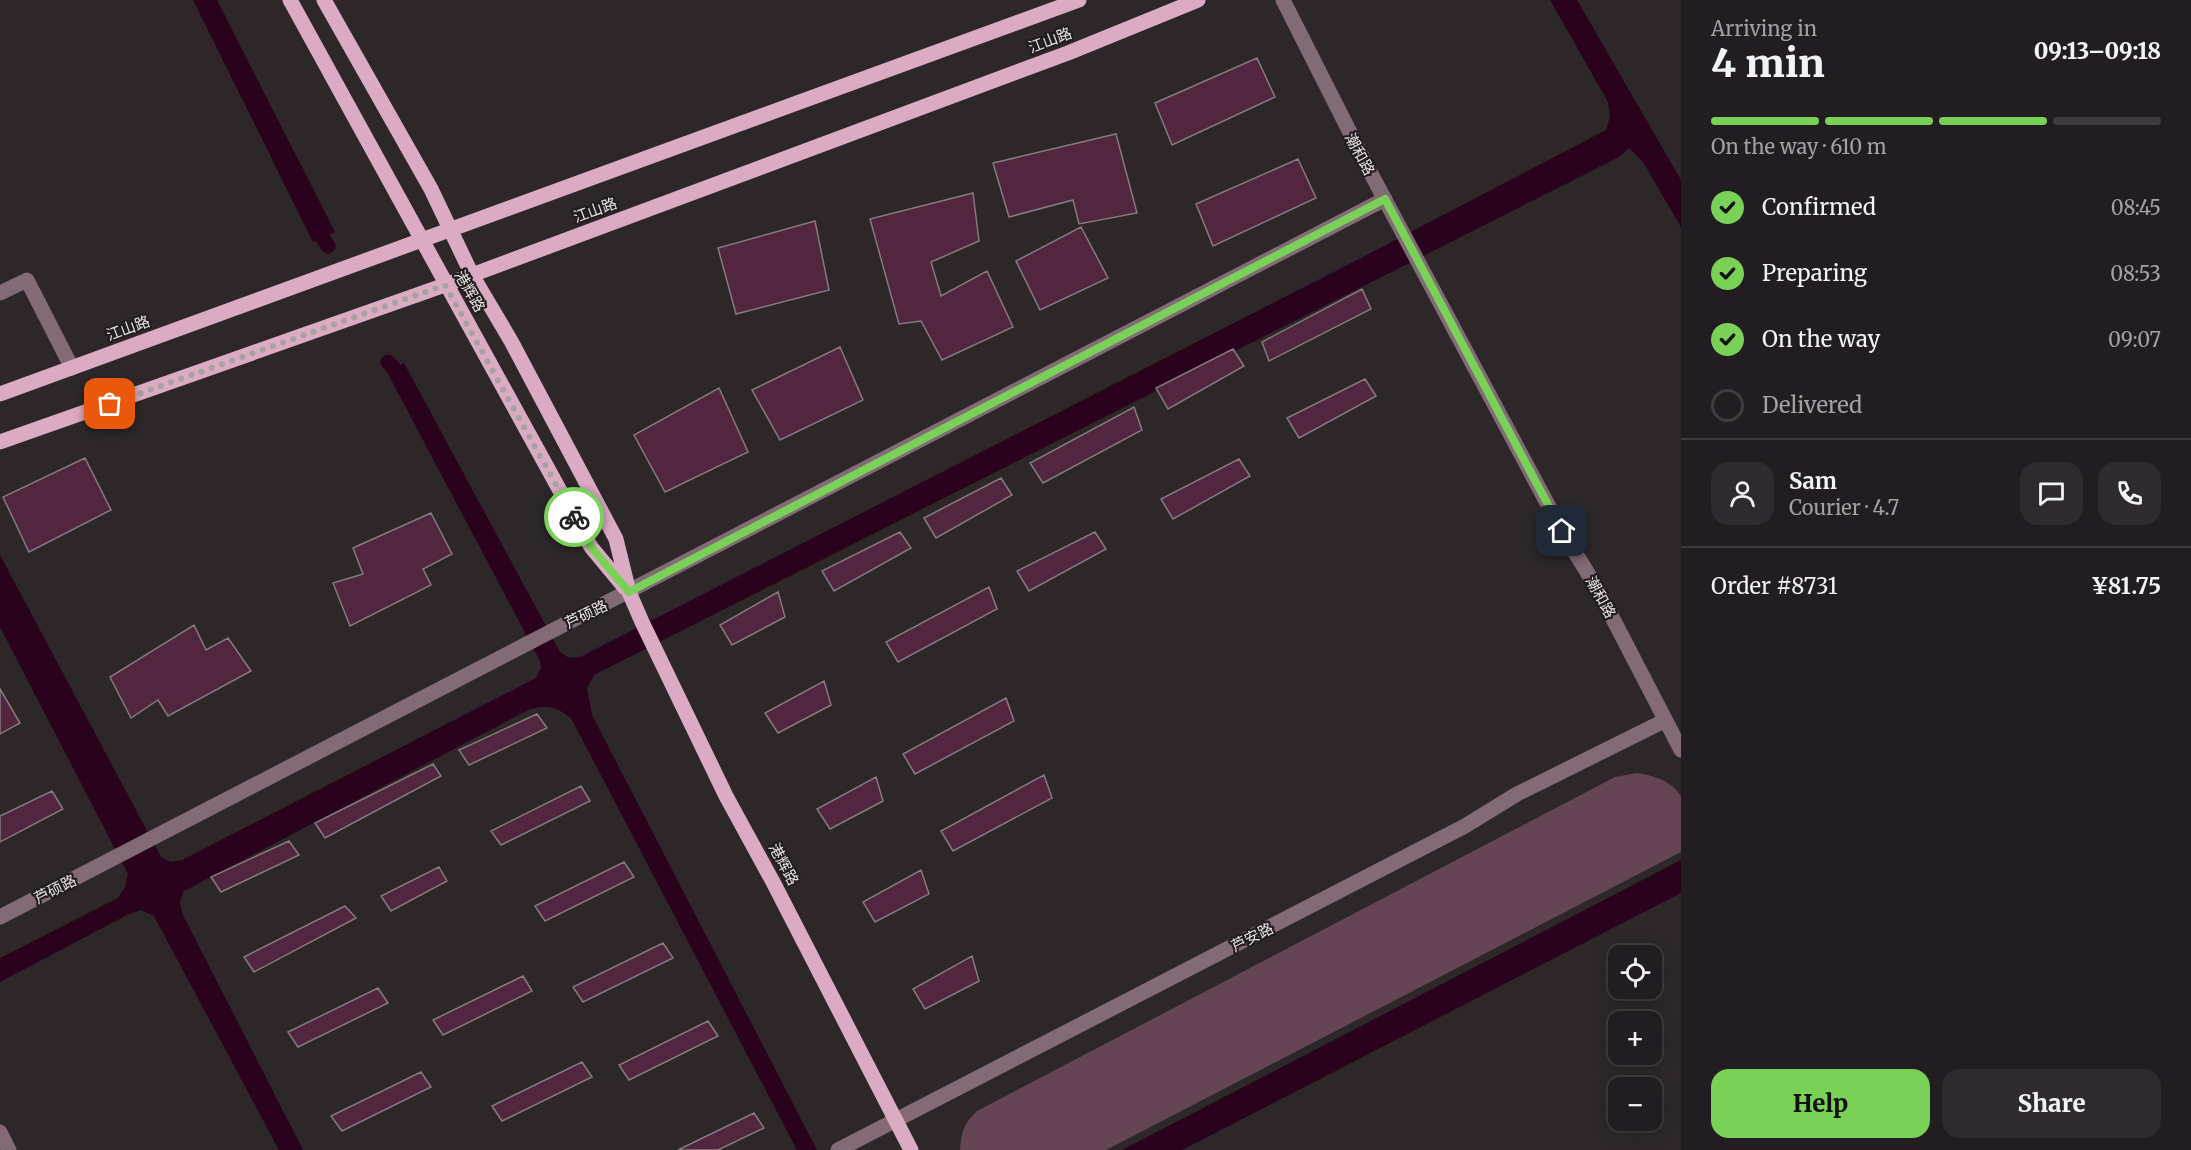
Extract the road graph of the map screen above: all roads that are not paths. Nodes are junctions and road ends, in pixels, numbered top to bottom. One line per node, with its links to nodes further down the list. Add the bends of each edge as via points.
1 (290, 0): 8 (main road, 港辉路)
2 (324, 0): 7 (main road, 港辉路)
3 (1079, 0): 7 (main road, 江山路)
4 (1197, 0): 9 (main road, 江山路, via 1068,53)
5 (1283, 0): 6 (street, 潮和路)
6 (1385, 199): 15 (street, 芦硕路); 16 (street, 潮和路, via 1562,531 1598,590)
7 (451, 230): 8 (main road, 江山路); 9 (main road, 港辉路)
8 (421, 240): 10 (main road, 港辉路); 12 (main road, 江山路)
9 (472, 275): 10 (main road, 江山路); 15 (main road, 港辉路, via 616,539)
10 (445, 285): 14 (main road, 江山路); 15 (main road, 港辉路, via 591,547)
11 (0, 294): 12 (street, via 27,280)
12 (72, 368): 13 (main road, 江山路)
13 (0, 394)
14 (0, 442)
15 (629, 592): 18 (street, 芦硕路); 19 (main road, 港辉路, via 726,796)
16 (1664, 721): 17 (street, 潮和路); 19 (street, 芦安路)
17 (1681, 750)
18 (0, 917)
19 (895, 1119): 22 (street, 芦安路); 23 (main road, 港辉路)
20 (0, 1132): 21 (street)
21 (9, 1150)
22 (838, 1150)
23 (911, 1150)

